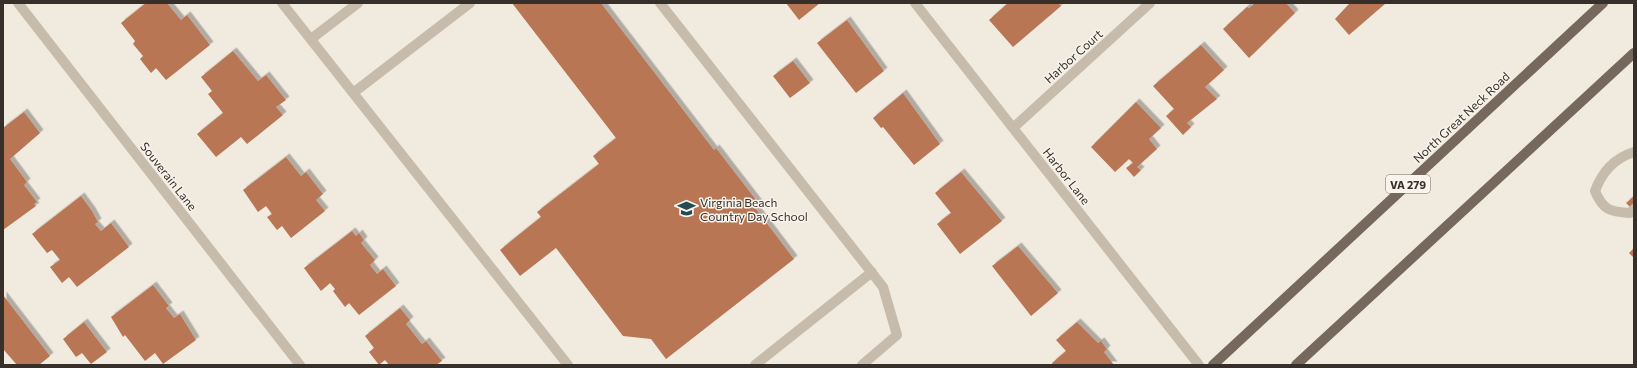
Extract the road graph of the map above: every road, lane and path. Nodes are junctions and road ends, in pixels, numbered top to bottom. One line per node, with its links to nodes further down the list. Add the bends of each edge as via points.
1 (18, 3): 16 (street, Souverain Lane)
2 (282, 3): 9 (street)
3 (358, 3): 9 (street)
4 (470, 3): 11 (street)
5 (660, 3): 15 (street)
6 (915, 3): 12 (street, Harbor Lane)
7 (1150, 3): 12 (street, Harbor Court)
8 (1603, 3): 21 (main road, North Great Neck Road / VA 279)
9 (311, 39): 11 (street)
10 (1634, 53): 22 (main road)
11 (353, 93): 17 (street)
12 (1013, 128): 20 (street, Harbor Lane)
13 (1634, 152): 14 (street, via 1621,156 1600,176 1595,190 1599,201 1610,212 1630,213)
14 (1634, 209)
15 (872, 272): 18 (street); 19 (street, via 883,287 897,335)
16 (300, 365)
17 (568, 365)
18 (755, 365)
19 (862, 365)
20 (1199, 365)
21 (1213, 365)
22 (1296, 365)

